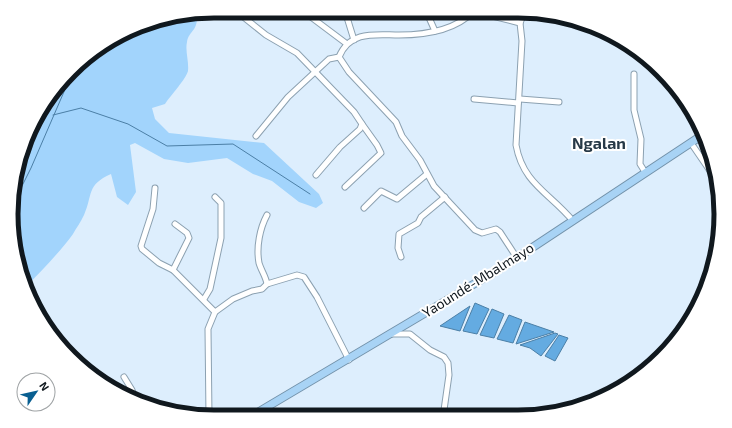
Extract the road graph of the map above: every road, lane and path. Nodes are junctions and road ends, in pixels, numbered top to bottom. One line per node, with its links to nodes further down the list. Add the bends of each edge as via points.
1 (245, 18): 13 (street, via 266,35 297,53)
2 (312, 18): 11 (street)
3 (346, 18): 10 (street)
4 (429, 18): 9 (street)
5 (467, 18): 9 (street, via 450,28)
6 (498, 18): 8 (street)
7 (522, 18): 8 (street)
8 (520, 23): 16 (street, via 522,41)
9 (435, 31): 10 (street, via 399,35 367,34)
10 (354, 40): 11 (street)
11 (347, 44): 12 (street)
12 (339, 57): 13 (street, via 329,59); 24 (street, via 349,72 396,122 402,136)
13 (315, 71): 18 (street); 19 (street, via 288,97)
14 (634, 74): 23 (street, via 634,110 641,139 640,164)
15 (474, 99): 16 (street)
16 (519, 101): 17 (street); 32 (street, via 516,146 521,162 535,185)
17 (559, 102)
18 (362, 124): 25 (street); 26 (street, via 381,152)
19 (256, 136)
20 (698, 138): 21 (highway, Yaoundé-Mbalmayo)
21 (691, 143): 22 (street); 23 (highway, Yaoundé-Mbalmayo)
22 (708, 168)
23 (645, 172): 32 (highway, Yaoundé-Mbalmayo)
24 (427, 174): 29 (street); 30 (street, via 398,199 381,191)
25 (316, 175)
26 (345, 187)
27 (155, 188): 36 (street, via 154,208 141,246 144,252)
28 (215, 197): 38 (street, via 221,203 222,229 210,289)
29 (445, 197): 34 (street, via 421,217 418,223 399,234 398,248); 35 (street, via 475,230 482,233 496,229 500,232)
30 (364, 208)
31 (267, 215): 37 (street, via 263,223 259,252 259,261)
32 (572, 221): 35 (highway, Yaoundé-Mbalmayo)
33 (175, 224): 36 (street, via 189,235 189,238)
34 (401, 257)
35 (517, 258): 40 (highway, Yaoundé-Mbalmayo)
36 (173, 270): 38 (street)
37 (267, 284): 39 (street, via 262,289 252,290 233,299); 41 (street, via 297,275 304,277 317,297)
38 (204, 299): 39 (street)
39 (215, 312): 44 (street, via 208,329)
40 (389, 334): 41 (highway, Yaoundé-Mbalmayo); 46 (street, via 410,334 430,350 444,357 448,363 449,374)
41 (348, 360): 45 (highway, Yaoundé-Mbalmayo)
42 (124, 377): 43 (street)
43 (133, 392)
44 (210, 410)
45 (260, 410)
46 (444, 410)

